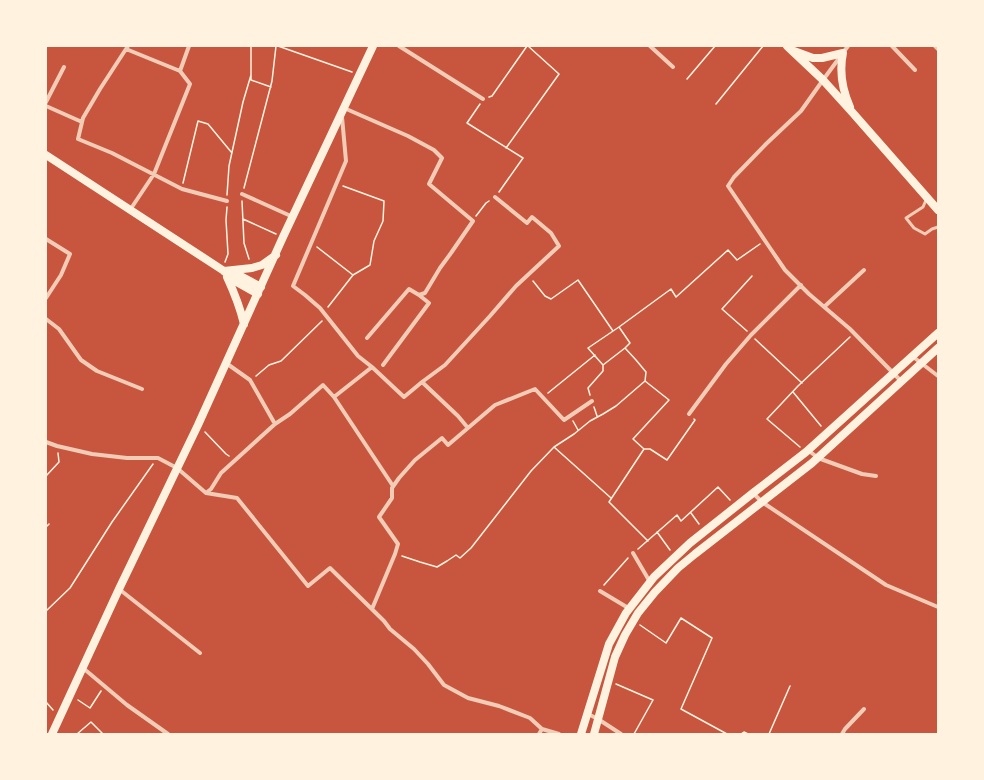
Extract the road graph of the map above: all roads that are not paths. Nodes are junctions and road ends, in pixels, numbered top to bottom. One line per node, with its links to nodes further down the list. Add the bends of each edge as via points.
1 (189, 46): 14 (street)
2 (373, 46): 19 (main road)
3 (399, 46): 16 (street)
4 (650, 46): 12 (street)
5 (892, 46): 13 (street)
6 (935, 46): 10 (street)
7 (127, 47): 14 (street); 21 (street)
8 (788, 47): 9 (main road, via 813,58 822,58); 15 (main road)
9 (845, 49): 15 (street); 20 (main road, via 841,69 842,87)
10 (938, 49)
11 (64, 67): 17 (street)
12 (673, 67)
13 (915, 70)
14 (180, 71): 23 (street, via 190,84)
15 (822, 80): 20 (main road); 36 (street, via 801,111 766,144 728,186 785,270)
16 (483, 99)
17 (46, 102)
18 (46, 106): 21 (street)
19 (343, 111): 30 (main road); 38 (street, via 408,136 434,150 442,158 429,184 473,221 425,293); 50 (street, via 346,161 293,286 323,313 358,356)
20 (852, 112): 26 (main road)
21 (82, 122): 23 (street, via 78,139)
22 (46, 155): 28 (main road)
23 (154, 174): 27 (street, via 182,189); 28 (street)
24 (242, 194): 30 (street)
25 (495, 197): 54 (street, via 527,223 532,217 551,233 559,246 516,286 445,364)
26 (927, 198): 29 (main road); 31 (lane, via 923,207 906,218 914,228 925,234)
27 (227, 201)
28 (130, 210): 34 (main road)
29 (938, 210)
30 (293, 217): 33 (main road)
31 (938, 227)
32 (46, 240): 39 (street, via 70,254 61,275)
33 (276, 255): 34 (main road, via 262,265 252,268); 37 (main road)
34 (223, 270): 37 (main road, via 233,272); 42 (main road, via 235,293)
35 (864, 270): 40 (street)
36 (801, 285): 40 (street); 58 (street, via 751,335)
37 (260, 290): 42 (main road)
38 (418, 295): 44 (street, via 409,289); 49 (street, via 429,303)
39 (46, 298)
40 (824, 307): 51 (street)
41 (46, 319): 55 (street, via 59,329 81,360 97,371)
42 (244, 324): 47 (main road)
43 (938, 333): 46 (main road)
44 (367, 338)
45 (938, 348): 48 (main road)
46 (912, 356): 48 (street); 51 (main road)
47 (226, 363): 59 (street, via 250,380); 64 (main road)
48 (921, 363): 52 (street); 53 (main road)
49 (383, 365)
50 (372, 367): 54 (street, via 404,397); 56 (street)
51 (894, 373): 53 (street); 62 (main road)
52 (938, 376)
53 (901, 381): 63 (main road)
54 (422, 382): 60 (street)
55 (142, 389)
56 (334, 398): 59 (street, via 323,385); 66 (street)
57 (592, 401): 60 (street, via 564,420 535,389 495,405)
58 (689, 414)
59 (275, 424): 67 (street, via 221,473 211,489)
60 (468, 428): 66 (street, via 448,445 442,438 415,460)
61 (46, 442): 64 (street, via 92,454 158,458)
62 (807, 451): 63 (street); 68 (main road)
63 (818, 458): 65 (street, via 862,474); 69 (main road)
64 (178, 468): 67 (street); 72 (main road)
65 (876, 476)
66 (393, 486): 75 (street, via 392,498 379,517 398,544)
67 (206, 492): 75 (street, via 237,498 308,586 330,568)
68 (753, 493): 69 (street); 71 (main road, via 690,543)
69 (762, 502): 74 (street, via 886,585); 81 (main road, via 678,568 638,613 615,657)
70 (633, 553): 71 (street)
71 (650, 582): 76 (main road)
72 (119, 589): 77 (street); 78 (main road)
73 (600, 591): 76 (street)
74 (938, 606)
75 (372, 609): 82 (street, via 390,629 414,649 444,685 468,698 530,718)
76 (630, 609): 80 (main road, via 609,644)
77 (200, 653)
78 (83, 668): 83 (main road); 84 (street, via 127,705)
79 (864, 709): 90 (street)
80 (588, 714): 81 (street); 87 (main road)
81 (598, 718): 88 (main road); 89 (street)
82 (542, 729): 85 (street); 86 (street)
83 (52, 734)
84 (168, 734)
85 (539, 734)
86 (559, 734)
87 (582, 734)
88 (594, 734)
89 (621, 734)
90 (842, 734)

